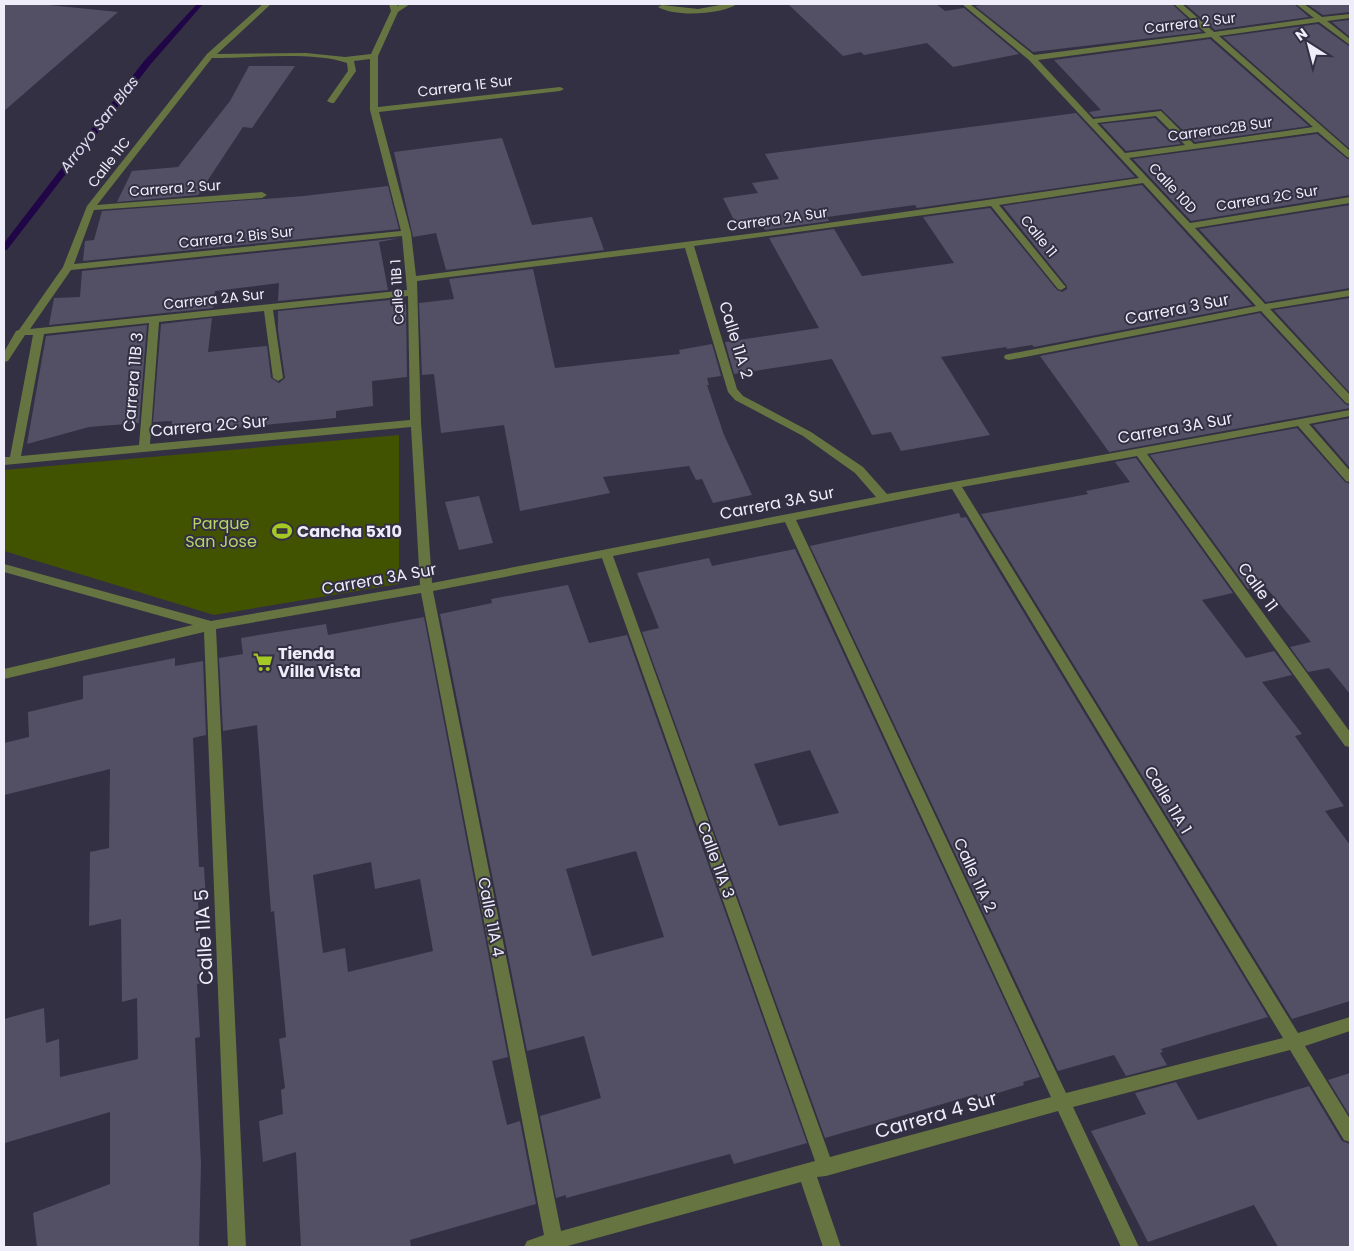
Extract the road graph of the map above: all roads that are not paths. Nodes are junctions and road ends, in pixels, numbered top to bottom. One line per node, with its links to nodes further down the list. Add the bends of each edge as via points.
1 (267, 4): 13 (street, Calle 11C)
2 (406, 4): 7 (street)
3 (733, 4): 8 (street, via 697,12)
4 (966, 4): 15 (street, Calle 10D)
5 (1178, 4): 11 (street)
6 (1300, 4): 10 (street)
7 (394, 7): 14 (street, Calle 11B 1)
8 (662, 7)
9 (1350, 16): 10 (street, Carrera 2 Sur)
10 (1321, 20): 11 (street, Carrera 2 Sur); 12 (street)
11 (1213, 34): 15 (street, Carrera 2 Sur); 21 (street)
12 (1350, 43)
13 (210, 56): 16 (street); 29 (street, Calle 11C)
14 (374, 56): 16 (street); 19 (street, Calle 11B 1)
15 (1032, 58): 20 (street, Calle 10D)
16 (347, 59): 18 (street, via 351,62 352,71)
17 (560, 89): 19 (street, Carrera 1E Sur)
18 (330, 101)
19 (374, 110): 31 (street, Calle 11B 1)
20 (1093, 121): 22 (street, via 1158,112); 24 (street, Calle 10D)
21 (1320, 129): 22 (street, Carrerac2B Sur); 23 (street)
22 (1192, 146): 24 (street, Carrerac2B Sur)
23 (1350, 155)
24 (1124, 156): 25 (street, Calle 10D)
25 (1146, 180): 28 (street, Carrera 2A Sur); 30 (street, Calle 10D)
26 (262, 195): 29 (street, Carrera 2 Sur)
27 (1350, 200): 30 (street, Carrera 2C Sur)
28 (993, 204): 32 (street, Carrera 2A Sur); 35 (street, Calle 11)
29 (90, 208): 33 (street, Calle 11C)
30 (1189, 226): 39 (street, Calle 10D)
31 (406, 233): 33 (street, Carrera 2 Bis Sur); 34 (street, Calle 11B 1)
32 (689, 245): 34 (street, Carrera 2A Sur); 55 (street, Calle 11A 2, via 732,390 739,398 807,434 859,470)
33 (68, 268): 42 (street, Calle 11C)
34 (412, 279): 36 (street, Calle 11B 1)
35 (1061, 287)
36 (411, 293): 38 (street, Carrera 2A Sur); 48 (street, Calle 11B 1)
37 (1350, 293): 39 (street, Carrera 3 Sur)
38 (268, 307): 40 (street, Carrera 2A Sur); 45 (street)
39 (1264, 308): 43 (street, Carrera 3 Sur); 46 (street, Calle 10D)
40 (154, 319): 41 (street, Carrera 2A Sur); 50 (street, Carrera 11B 3)
41 (40, 331): 42 (street, Carrera 2A Sur); 52 (street)
42 (20, 333): 44 (street, Calle 11C)
43 (1009, 357)
44 (4, 358)
45 (278, 378)
46 (1350, 401)
47 (1350, 413): 49 (street, Carrera 3A Sur)
48 (416, 422): 50 (street, Carrera 2C Sur); 59 (street, Calle 11B 1)
49 (1301, 422): 51 (street, Carrera 3A Sur); 53 (street)
50 (144, 448): 52 (street, Carrera 2C Sur)
51 (1139, 451): 54 (street, Carrera 3A Sur); 62 (street, Calle 11)
52 (10, 460)
53 (1350, 478)
54 (955, 484): 55 (street, Carrera 3A Sur); 64 (street, Calle 11A 1)
55 (884, 499): 56 (street, Carrera 3A Sur)
56 (789, 518): 57 (street, Carrera 3A Sur); 65 (street, Calle 11A 2)
57 (606, 552): 59 (street, Carrera 3A Sur); 67 (street, Calle 11A 3)
58 (4, 568): 60 (street, Carrera 3A Sur)
59 (426, 588): 60 (street, Carrera 3A Sur); 69 (street, Calle 11A 4)
60 (210, 626): 61 (street, Carrera 3A Sur); 70 (street, Calle 11A 5)
61 (4, 674)
62 (1350, 742)
63 (1350, 1024): 64 (street, Carrera 4 Sur)
64 (1294, 1042): 65 (street, Carrera 4 Sur); 66 (street, Calle 11A 1)
65 (1061, 1102): 67 (street, Carrera 4 Sur); 73 (street, Calle 11A 2)
66 (1350, 1134)
67 (826, 1168): 68 (street, Carrera 4 Sur)
68 (807, 1173): 69 (street, Carrera 4 Sur); 72 (street)
69 (555, 1244): 71 (street, Carrera 4 Sur)
70 (238, 1247)
71 (533, 1247)
72 (832, 1247)
73 (1130, 1247)

